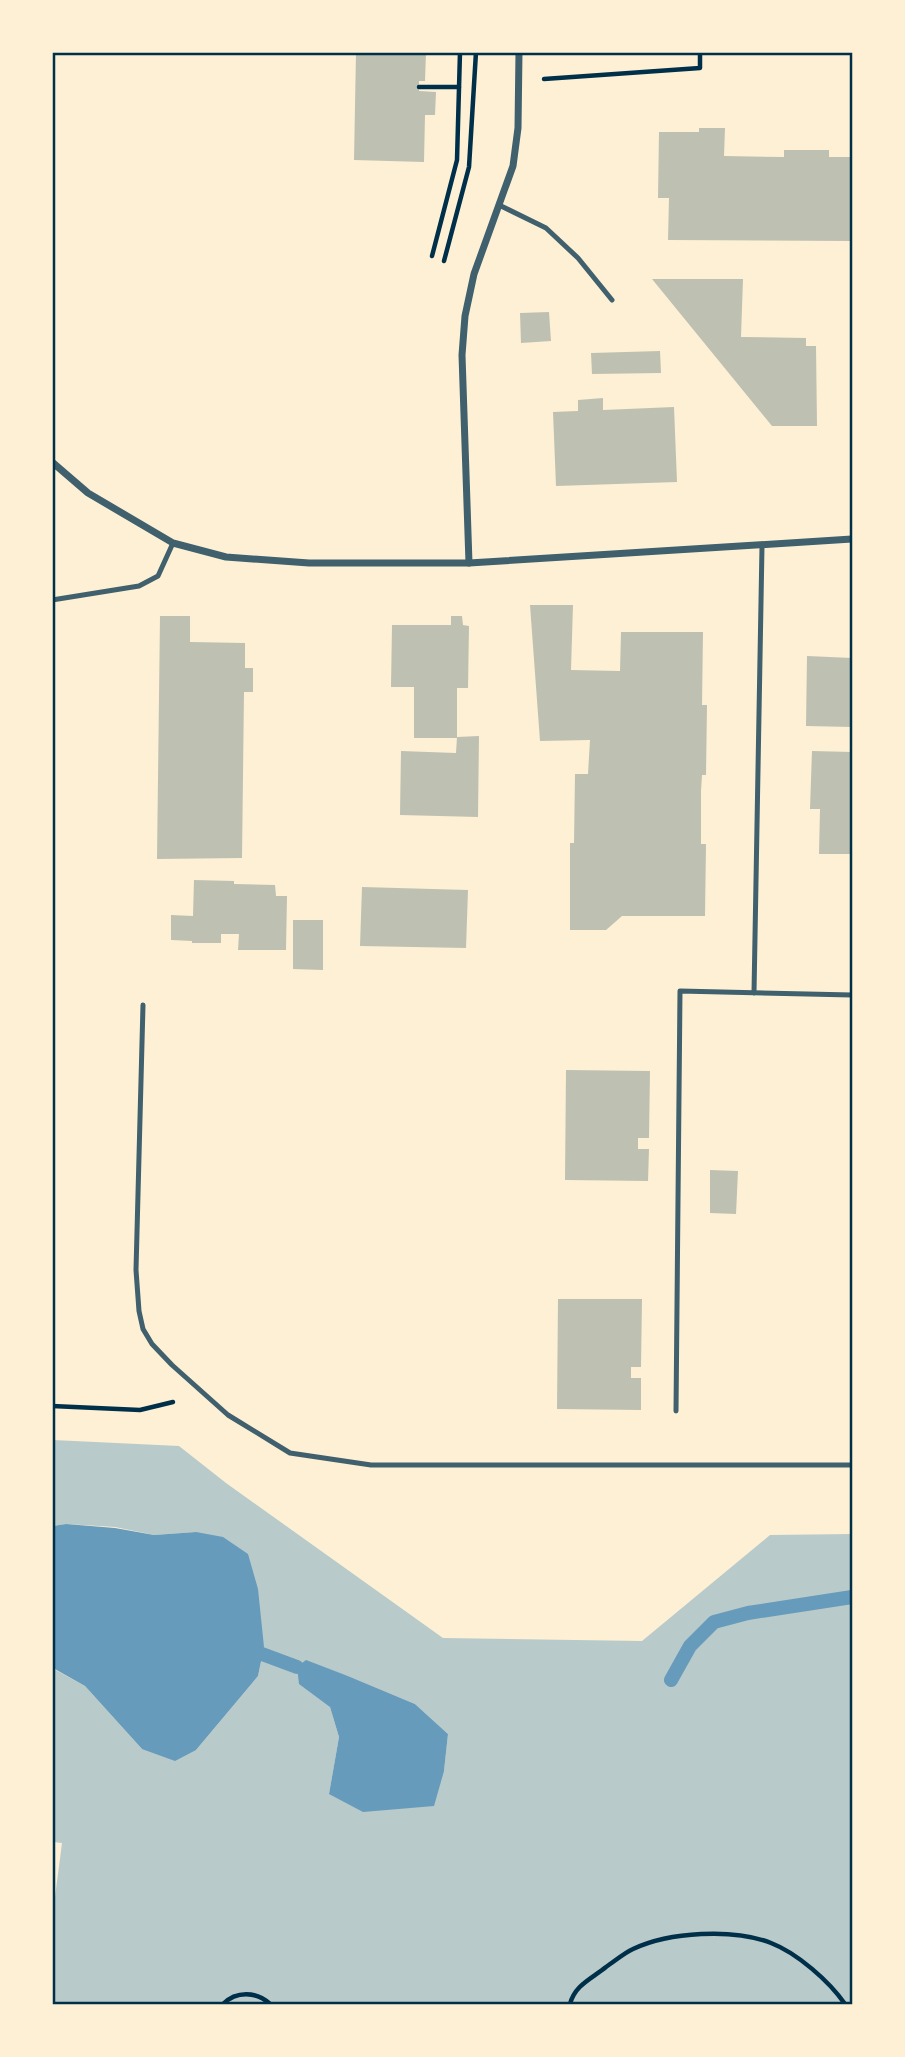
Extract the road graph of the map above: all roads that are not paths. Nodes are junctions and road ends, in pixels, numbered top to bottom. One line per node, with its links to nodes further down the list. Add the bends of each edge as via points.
1 (519, 52): 2 (street, via 518,128 513,166)
2 (499, 205): 3 (lane, via 546,228); 8 (street, via 474,274 465,316 462,355)
3 (612, 300)
4 (52, 462): 6 (street, via 88,493)
5 (852, 540): 7 (street)
6 (173, 543): 8 (street, via 226,557 309,563); 9 (lane, via 158,576 139,586)
7 (762, 546): 8 (street); 10 (lane)
8 (469, 563)
9 (52, 600)
10 (754, 993): 11 (lane); 13 (lane, via 680,991)
11 (852, 995)
12 (143, 1006): 14 (lane, via 135,1270 139,1311 152,1344 228,1415 289,1453 372,1465)
13 (676, 1411)
14 (852, 1465)

